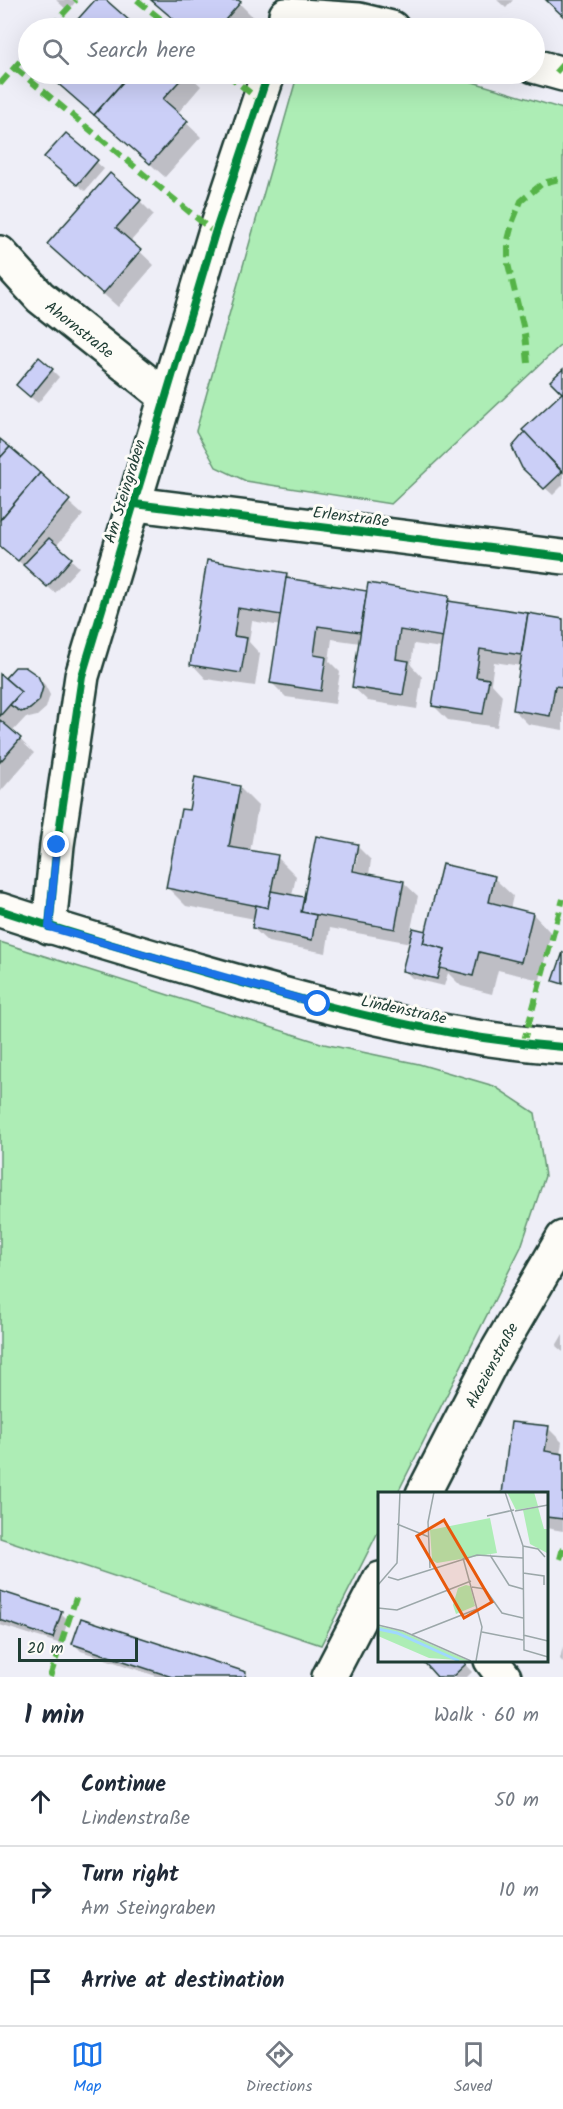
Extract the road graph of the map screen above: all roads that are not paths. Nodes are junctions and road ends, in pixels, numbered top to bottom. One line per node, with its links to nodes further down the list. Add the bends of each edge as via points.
1 (286, 14): 2 (street)
2 (335, 18)
3 (545, 69): 4 (street)
4 (563, 74)
5 (265, 84): 7 (street, Am Steingraben)
6 (0, 254): 7 (street, Ahornstraße, via 40,297)
7 (166, 397): 8 (street, Am Steingraben)
8 (135, 504): 9 (street, Erlenstraße); 11 (street, Am Steingraben, via 82,676)
9 (563, 557)
10 (0, 910): 11 (street, Lindenstraße)
11 (49, 927): 12 (street, Lindenstraße, via 318,1004 440,1032)
12 (563, 1047)
13 (563, 1238): 14 (street, Akazienstraße, via 492,1360)
14 (424, 1492)
15 (378, 1583): 17 (street)
16 (493, 1662): 18 (street)
17 (329, 1677)
18 (504, 1677)

